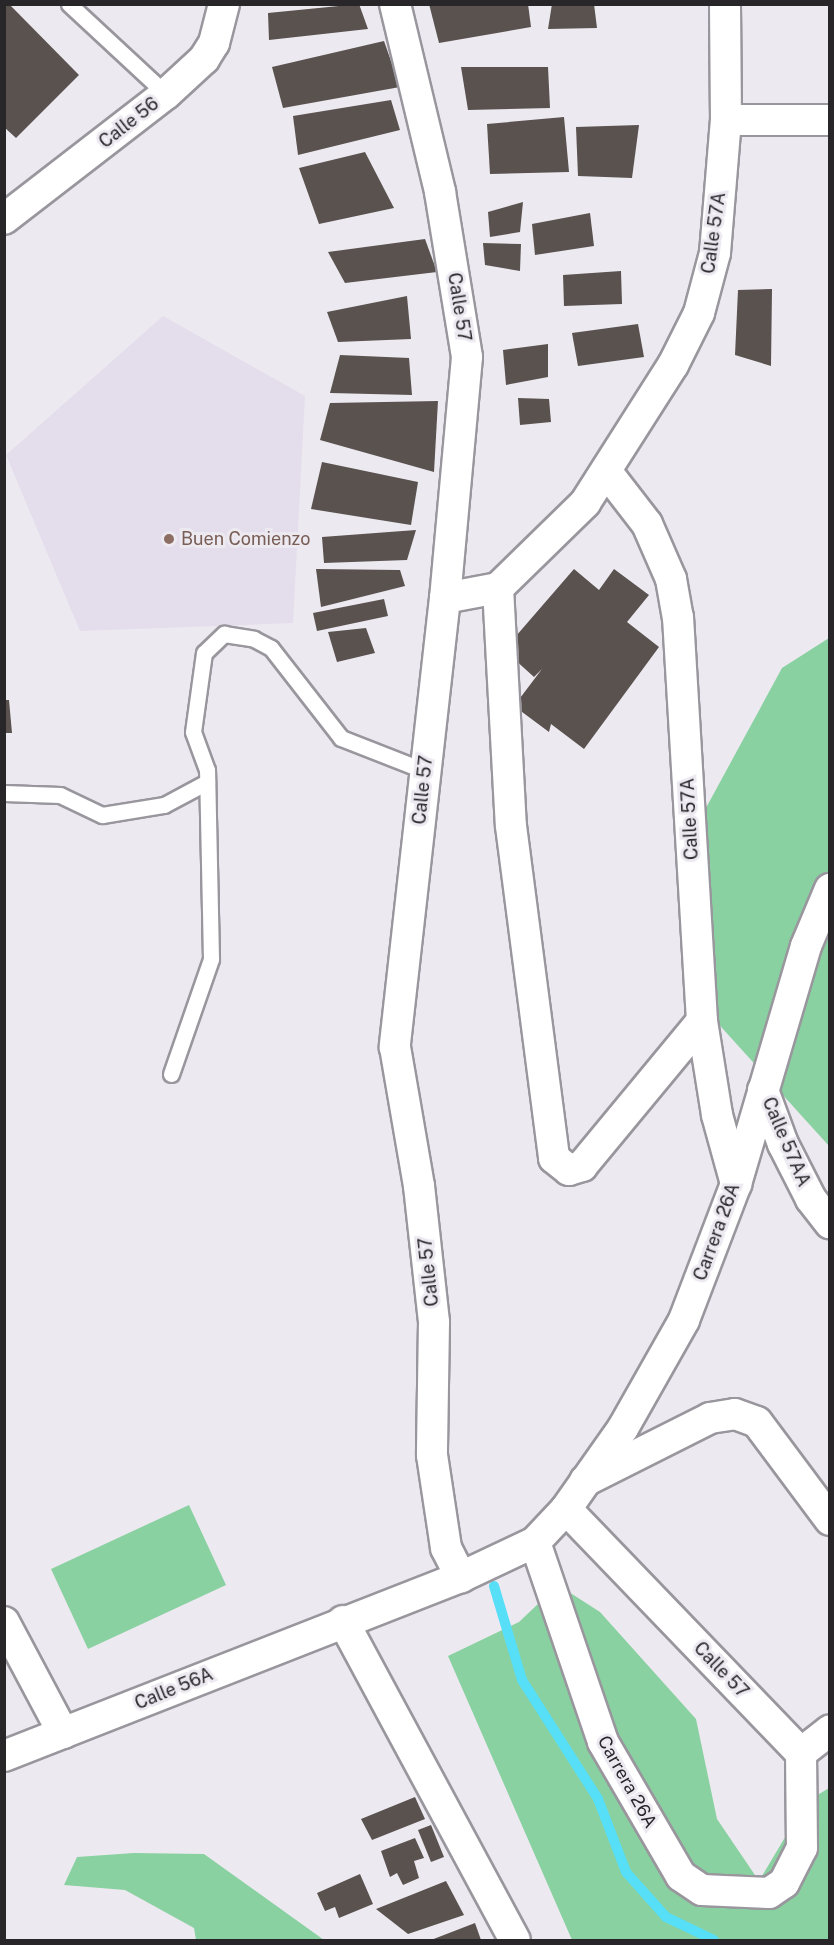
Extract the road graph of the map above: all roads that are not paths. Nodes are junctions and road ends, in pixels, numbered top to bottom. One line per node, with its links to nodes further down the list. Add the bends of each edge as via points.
1 (69, 4): 5 (lane)
2 (224, 4): 5 (street, Calle 56, via 214,43 204,59)
3 (395, 4): 11 (street, Calle 57, via 440,192 466,357)
4 (725, 4): 6 (street, Calle 57A)
5 (166, 94): 8 (street, Calle 56)
6 (726, 120): 7 (street); 9 (street, Calle 57A, via 715,253 699,313 673,365)
7 (830, 120)
8 (4, 219)
9 (606, 471): 10 (street, Calle 57A, via 585,503); 16 (street, Calle 57A, via 647,524 673,589)
10 (498, 588): 11 (street); 16 (street, via 511,825 554,1158 569,1170 582,1166)
11 (445, 598): 12 (street, Calle 57)
12 (424, 771): 13 (lane, via 341,738 271,648 254,639 225,634 204,653 196,696 193,732 207,770); 25 (street, Calle 57, via 395,1047 419,1186 434,1322 432,1455 446,1548)
13 (207, 782): 14 (lane, via 164,805 102,815 60,795); 17 (lane, via 211,959)
14 (4, 793)
15 (830, 889): 18 (street, Carrera 26A, via 806,946)
16 (702, 1021): 19 (street, Calle 57A, via 717,1115)
17 (171, 1074)
18 (763, 1090): 19 (street, Carrera 26A); 20 (street, Calle 57AA, via 783,1144 811,1199)
19 (736, 1184): 21 (street, Carrera 26A, via 684,1320 622,1428)
20 (830, 1223)
21 (582, 1482): 22 (street, Carrera 26A); 23 (street, via 710,1418 735,1414 757,1422)
22 (566, 1509): 24 (street, Carrera 26A); 30 (street, Calle 57)
23 (830, 1521)
24 (535, 1542): 25 (street, Carrera 26A); 30 (street, Carrera 26A, via 603,1743 681,1876 702,1890 769,1893 784,1882 802,1848)
25 (461, 1576): 26 (street, Calle 56A)
26 (343, 1621): 29 (street, Calle 56A); 32 (street)
27 (4, 1622): 29 (street)
28 (830, 1730): 30 (street)
29 (63, 1733): 31 (street, Calle 56A)
30 (801, 1753)
31 (4, 1756)
32 (515, 1941)

